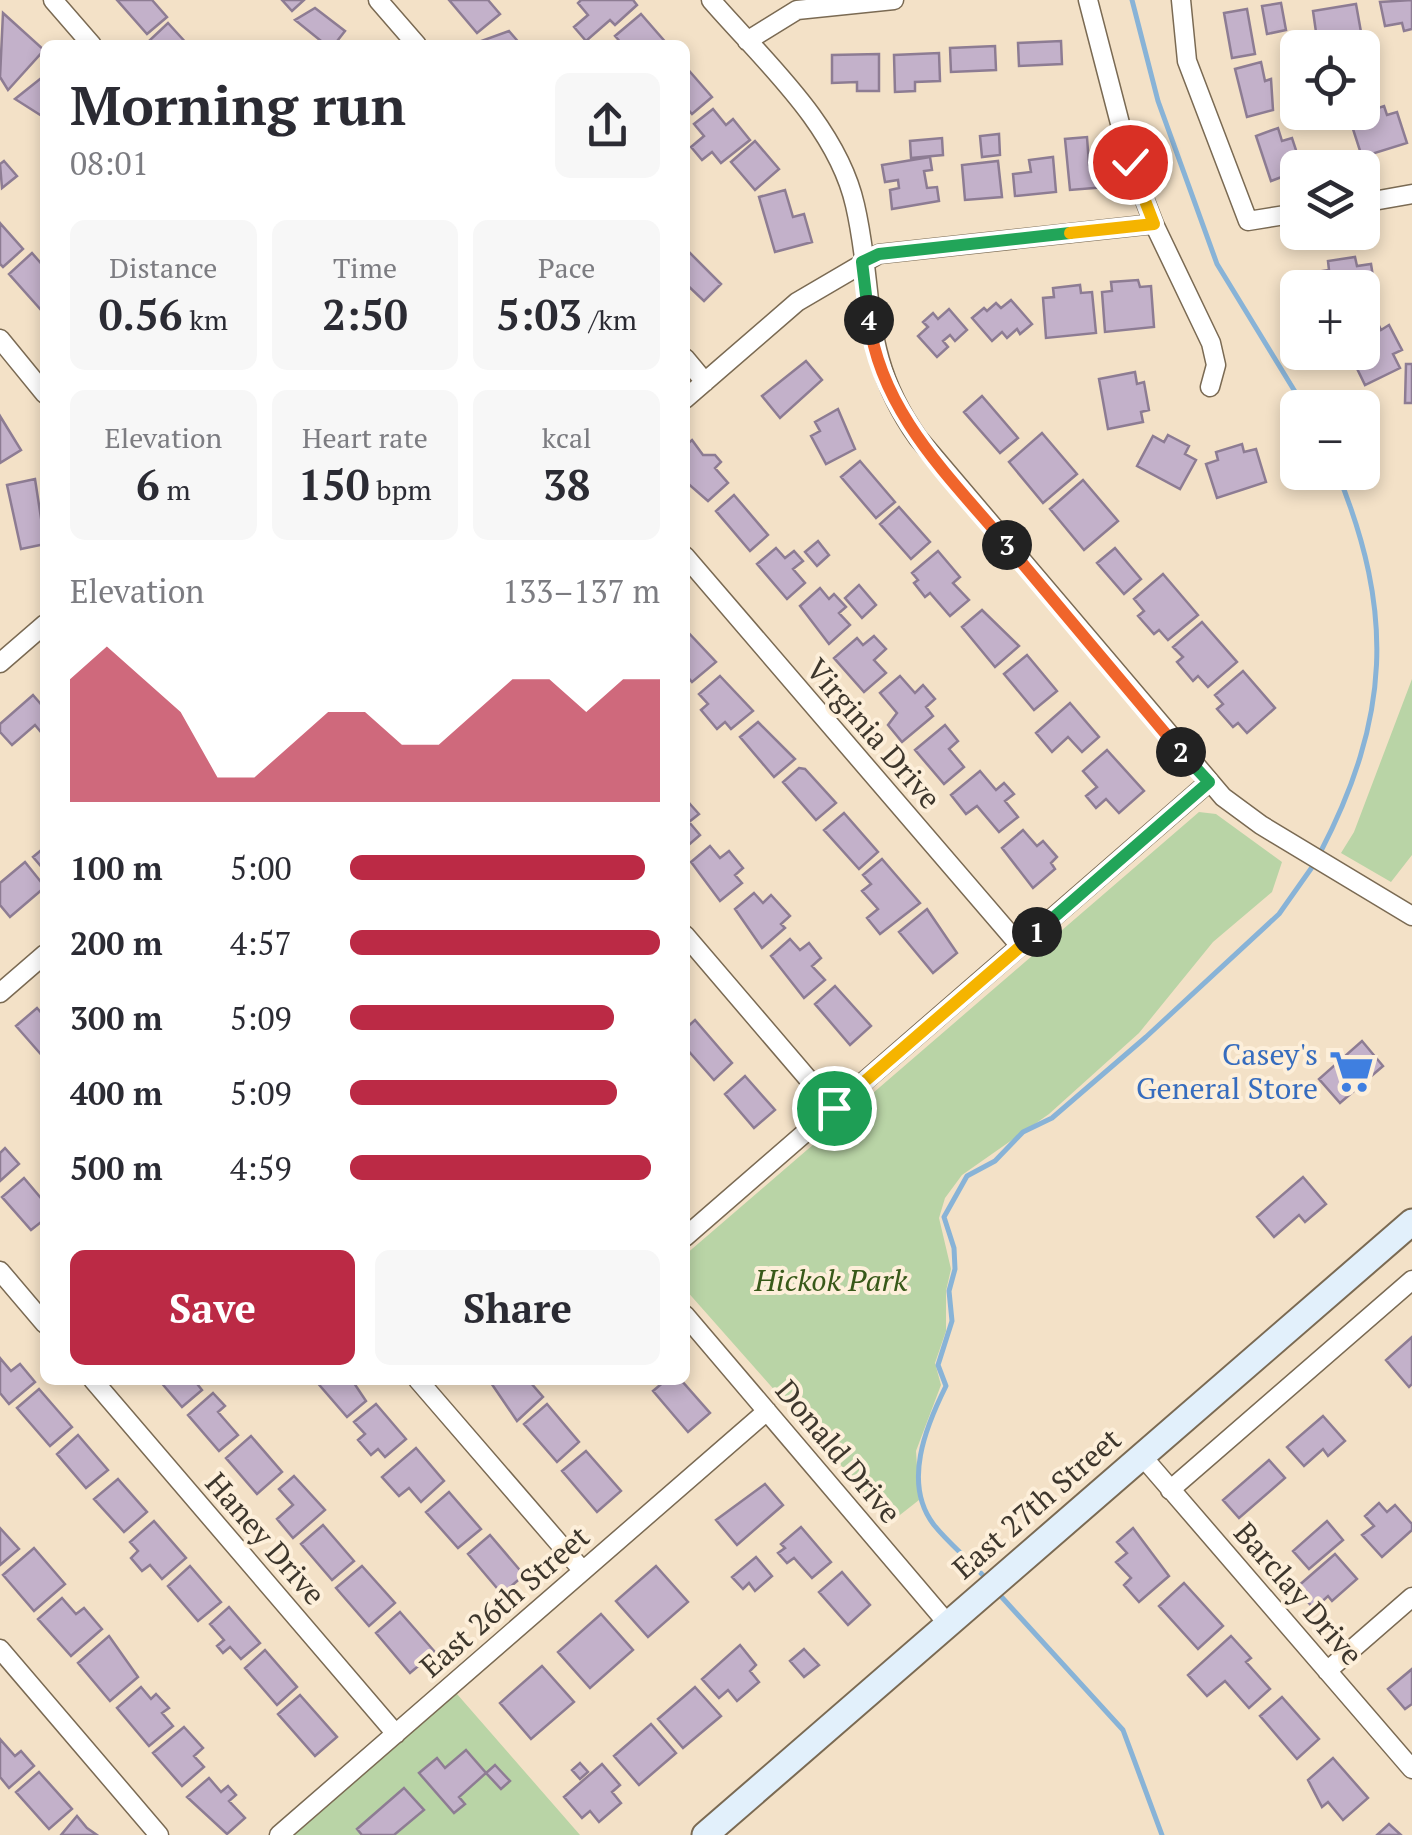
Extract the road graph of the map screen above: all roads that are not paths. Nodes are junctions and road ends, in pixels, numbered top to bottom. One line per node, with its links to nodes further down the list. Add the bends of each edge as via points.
1 (53, 0): 7 (street)
2 (711, 0): 9 (street)
3 (894, 0): 9 (street, via 797,10)
4 (1088, 0): 13 (street)
5 (1180, 0): 12 (street, via 1187,61 1248,221)
6 (386, 3): 8 (street)
7 (88, 40)
8 (413, 40)
9 (746, 41): 14 (street, via 812,118 844,172 856,206)
10 (1412, 194): 11 (street)
11 (1380, 200)
12 (1280, 216)
13 (1154, 224): 14 (street, via 896,250); 18 (street, via 1211,343 1216,366)
14 (862, 262): 17 (street, via 797,302); 24 (street, via 875,355 903,418)
15 (0, 340): 19 (street)
16 (690, 364): 17 (street)
17 (705, 382): 20 (street)
18 (1210, 387)
19 (40, 388)
20 (690, 395)
21 (690, 562): 27 (street, Virginia Drive)
22 (40, 628): 23 (street)
23 (0, 664)
24 (1209, 782): 25 (street, via 1284,839); 27 (street)
25 (1412, 916)
26 (690, 941): 30 (street)
27 (1020, 946): 30 (street)
28 (40, 958): 29 (street)
29 (0, 993)
30 (834, 1108): 32 (street)
31 (1412, 1222): 40 (main road, East 27th Street)
32 (690, 1233)
33 (0, 1272): 35 (street)
34 (1412, 1280): 41 (street)
35 (40, 1318)
36 (690, 1321): 39 (street, Donald Drive)
37 (97, 1385): 47 (street, Haney Drive)
38 (422, 1385): 42 (street)
39 (767, 1411): 42 (street, East 26th Street); 44 (street, Donald Drive)
40 (1142, 1456): 41 (street, Barclay Drive); 44 (main road, East 27th Street)
41 (1170, 1490): 46 (street, Barclay Drive)
42 (583, 1572): 47 (street, East 26th Street)
43 (1412, 1597): 46 (street)
44 (958, 1616): 51 (main road, East 27th Street)
45 (0, 1649): 49 (street)
46 (1327, 1671): 48 (street, Barclay Drive)
47 (396, 1734): 50 (street, East 26th Street)
48 (1412, 1768)
49 (158, 1835)
50 (279, 1835)
51 (706, 1835)

